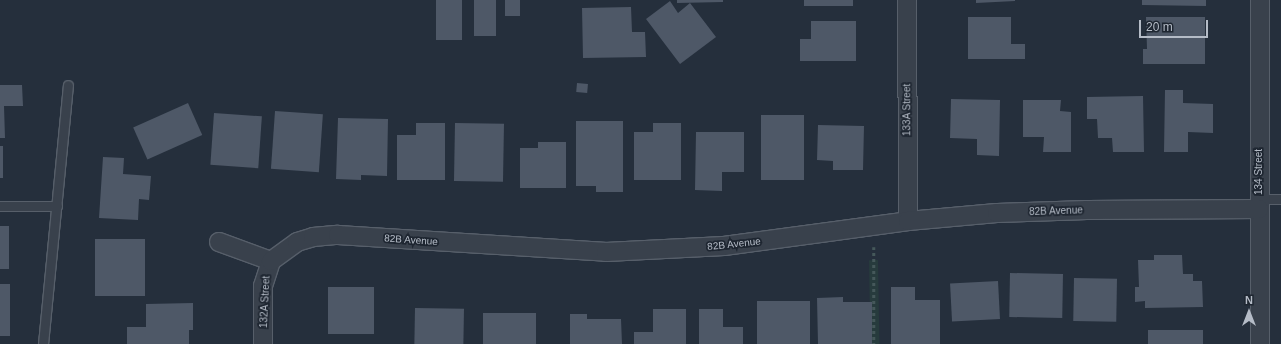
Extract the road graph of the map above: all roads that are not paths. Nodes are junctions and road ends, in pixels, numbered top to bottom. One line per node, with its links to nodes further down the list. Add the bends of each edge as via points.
1 (907, 0): 8 (street, 133A Street)
2 (1260, 0): 5 (street, 134 Street)
3 (68, 85): 7 (lane)
4 (1281, 199): 5 (lane)
5 (1259, 204): 8 (street, 82B Avenue, via 1040,210); 13 (street, 134 Street)
6 (0, 206): 7 (lane)
7 (57, 206): 11 (lane)
8 (908, 221): 10 (street, 82B Avenue, via 724,246 606,252 326,235 297,242)
9 (219, 242): 10 (street)
10 (271, 261): 12 (street, 132A Street, via 263,286)
11 (43, 344)
12 (263, 344)
13 (1260, 344)

